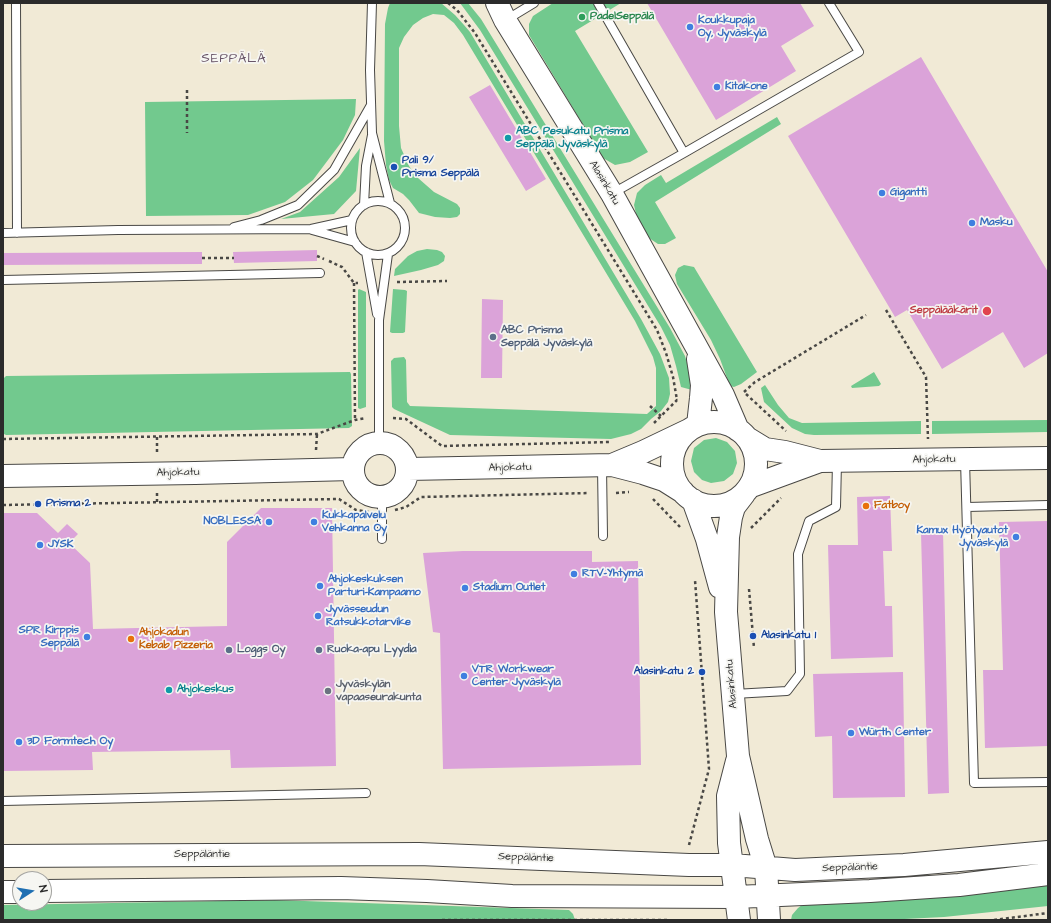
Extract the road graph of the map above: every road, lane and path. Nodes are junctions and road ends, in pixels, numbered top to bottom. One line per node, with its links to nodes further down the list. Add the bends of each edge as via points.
1 (16, 3): 21 (lane)
2 (372, 3): 10 (lane)
3 (487, 3): 8 (street, Alasinkatu)
4 (534, 3): 8 (lane)
5 (829, 3): 13 (lane, via 859,52)
6 (450, 4): 36 (path, via 475,33 657,330 668,359)
7 (599, 4): 13 (lane)
8 (501, 12): 14 (street, Alasinkatu)
9 (187, 90): 11 (path)
10 (371, 105): 12 (lane); 19 (lane, via 334,170 298,205 261,220)
11 (187, 133)
12 (372, 133): 15 (lane); 16 (lane, via 366,166)
13 (684, 154): 14 (lane)
14 (612, 194): 33 (street, Alasinkatu)
15 (390, 203): 16 (lane, via 372,201); 24 (lane, via 400,212 406,230 401,244)
16 (364, 204): 17 (lane)
17 (352, 220): 18 (lane); 22 (lane, via 352,237)
18 (311, 229): 19 (lane); 22 (lane)
19 (220, 230): 21 (lane)
20 (3, 233): 21 (lane)
21 (17, 233)
22 (355, 242): 23 (lane)
23 (366, 252): 24 (lane, via 377,256); 32 (lane)
24 (388, 254): 32 (lane)
25 (202, 258): 26 (path)
26 (234, 258)
27 (320, 273): 28 (lane)
28 (3, 280)
29 (354, 283): 40 (path)
30 (886, 310): 45 (path, via 926,377)
31 (866, 315): 34 (path)
32 (379, 320): 39 (lane)
33 (697, 350): 34 (street, Alasinkatu); 35 (street, Alasinkatu, via 702,385)
34 (733, 393): 43 (street, Alasinkatu); 48 (path, via 788,433)
35 (701, 398): 36 (path); 42 (street, Alasinkatu)
36 (677, 400): 38 (path)
37 (650, 406): 38 (path)
38 (661, 416): 41 (path)
39 (380, 417): 40 (path); 46 (lane); 47 (path, via 406,419 442,446)
40 (355, 420): 44 (path, via 317,434)
41 (651, 425)
42 (694, 428): 43 (street, via 708,422 718,422 729,425); 52 (street, Ahjokatu, via 643,452); 61 (street, via 682,437 677,445 672,464 677,484)
43 (742, 434): 48 (street, Ahjokatu, via 765,449); 57 (street, via 755,453 756,462 753,480)
44 (3, 439)
45 (928, 441)
46 (380, 442): 53 (street, via 367,446 357,454); 54 (street, via 392,445 401,453)
47 (611, 442)
48 (785, 452): 51 (street, Ahjokatu)
49 (1048, 458): 50 (street, Ahjokatu)
50 (965, 459): 51 (street, Ahjokatu); 65 (lane)
51 (828, 461): 55 (street, Ahjokatu); 74 (lane, via 836,507 808,521 798,554 800,674 787,691)
52 (607, 465): 54 (street, Ahjokatu); 59 (lane); 61 (street, Ahjokatu, via 664,480)
53 (352, 469): 56 (street, Ahjokatu); 64 (street, via 356,484)
54 (408, 470): 64 (street, via 404,484)
55 (785, 474): 57 (street, Ahjokatu); 67 (path, via 785,494 744,535)
56 (3, 476)
57 (746, 490): 61 (street, via 735,500 714,506 703,504); 67 (street, Alasinkatu, via 734,507)
58 (631, 492): 59 (path)
59 (602, 493): 64 (path, via 421,497 406,507); 66 (lane)
60 (650, 496): 69 (path, via 692,539)
61 (688, 496): 69 (street, Alasinkatu)
62 (3, 505): 64 (path, via 339,499 356,510)
63 (1048, 505): 65 (lane)
64 (382, 506): 68 (lane)
65 (967, 508): 76 (lane, via 974,783)
66 (603, 536)
67 (728, 537): 72 (street, Alasinkatu)
68 (382, 539)
69 (706, 539): 72 (street, Alasinkatu)
70 (695, 578): 81 (path, via 709,769 689,843)
71 (748, 581): 73 (path)
72 (726, 612): 74 (street, Alasinkatu)
73 (754, 648)
74 (733, 694): 75 (street, Alasinkatu)
75 (738, 756): 82 (street, Alasinkatu, via 728,796); 83 (street, Alasinkatu)
76 (1048, 782)
77 (366, 793): 78 (lane)
78 (3, 801)
79 (1048, 852): 83 (street, Seppäläntie, via 904,865 795,870)
80 (3, 856): 81 (street, Seppäläntie, via 419,854)
81 (688, 865): 82 (street, Seppäläntie)
82 (732, 865): 83 (street, Seppäläntie); 86 (street, Alasinkatu)
83 (766, 868): 87 (street, Alasinkatu)
84 (1048, 874): 87 (street, via 952,885)
85 (52, 892): 86 (street, via 341,888 512,896)
86 (736, 896): 87 (street); 91 (street, Alasinkatu)
87 (767, 896): 92 (street, Alasinkatu)
88 (1048, 913): 93 (path)
89 (442, 920): 90 (path)
90 (668, 920)
91 (739, 920)
92 (769, 920)
93 (994, 920)

